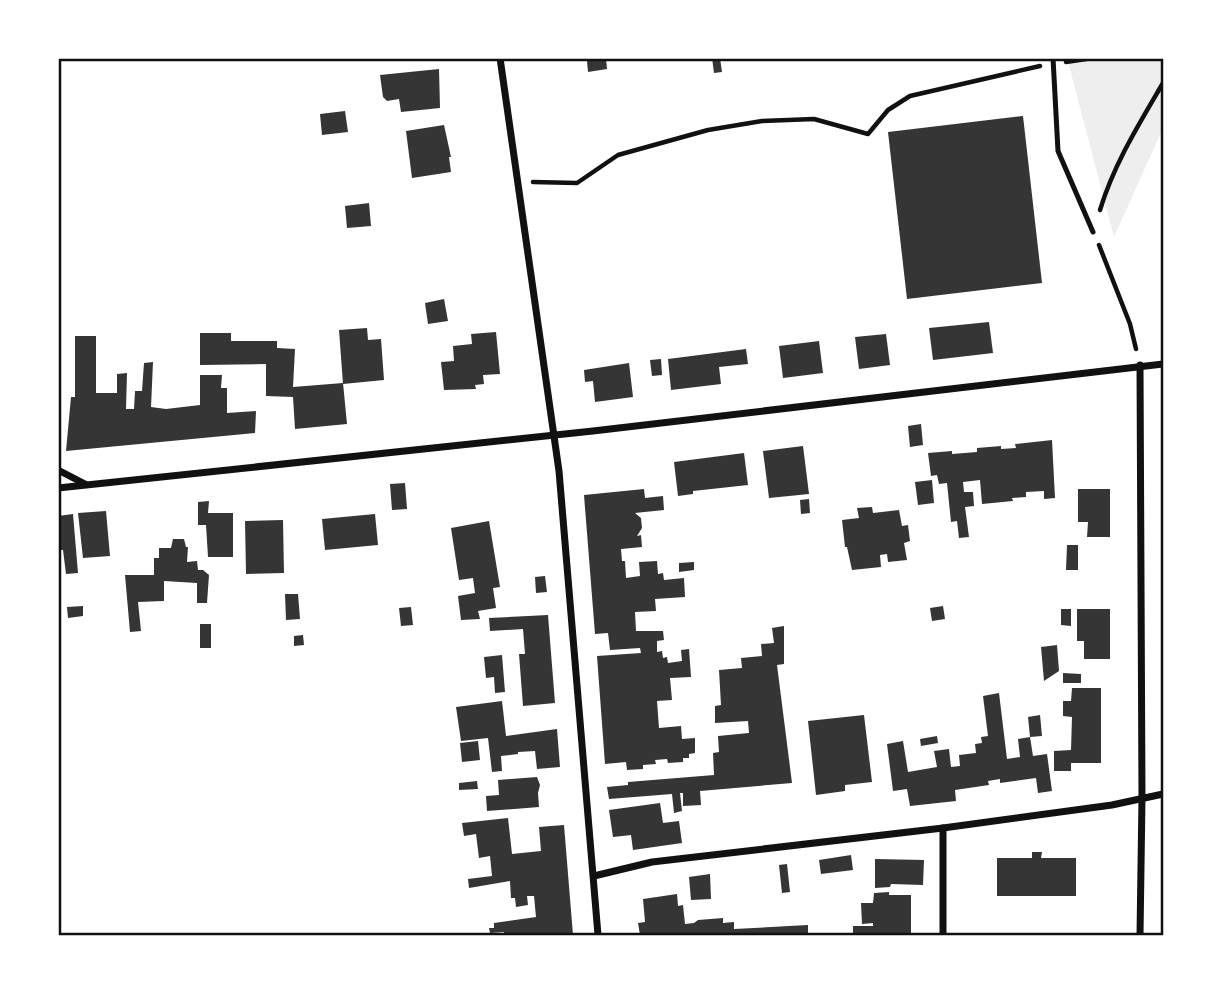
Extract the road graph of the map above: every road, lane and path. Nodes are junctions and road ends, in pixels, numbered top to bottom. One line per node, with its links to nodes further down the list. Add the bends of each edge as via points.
1 (500, 58): 5 (street)
2 (1093, 58): 3 (path)
3 (1054, 61): 5 (path, via 910,96 888,110 868,134 814,119 762,121 708,130 618,155 577,183); 6 (lane, via 1058,150)
4 (1163, 83): 6 (path, via 1109,183)
5 (518, 184): 9 (street)
6 (1093, 232): 8 (path, via 1130,324)
7 (1163, 364): 8 (street)
8 (1140, 365): 9 (street); 14 (street)
9 (553, 435): 11 (street); 16 (street)
10 (58, 470): 11 (street)
11 (88, 485): 12 (street)
12 (58, 488)
13 (1163, 794): 14 (street)
14 (1142, 798): 15 (street); 19 (street)
15 (943, 828): 16 (street, via 652,862); 18 (street)
16 (594, 876): 17 (street)
17 (598, 935)
18 (943, 935)
19 (1140, 935)

